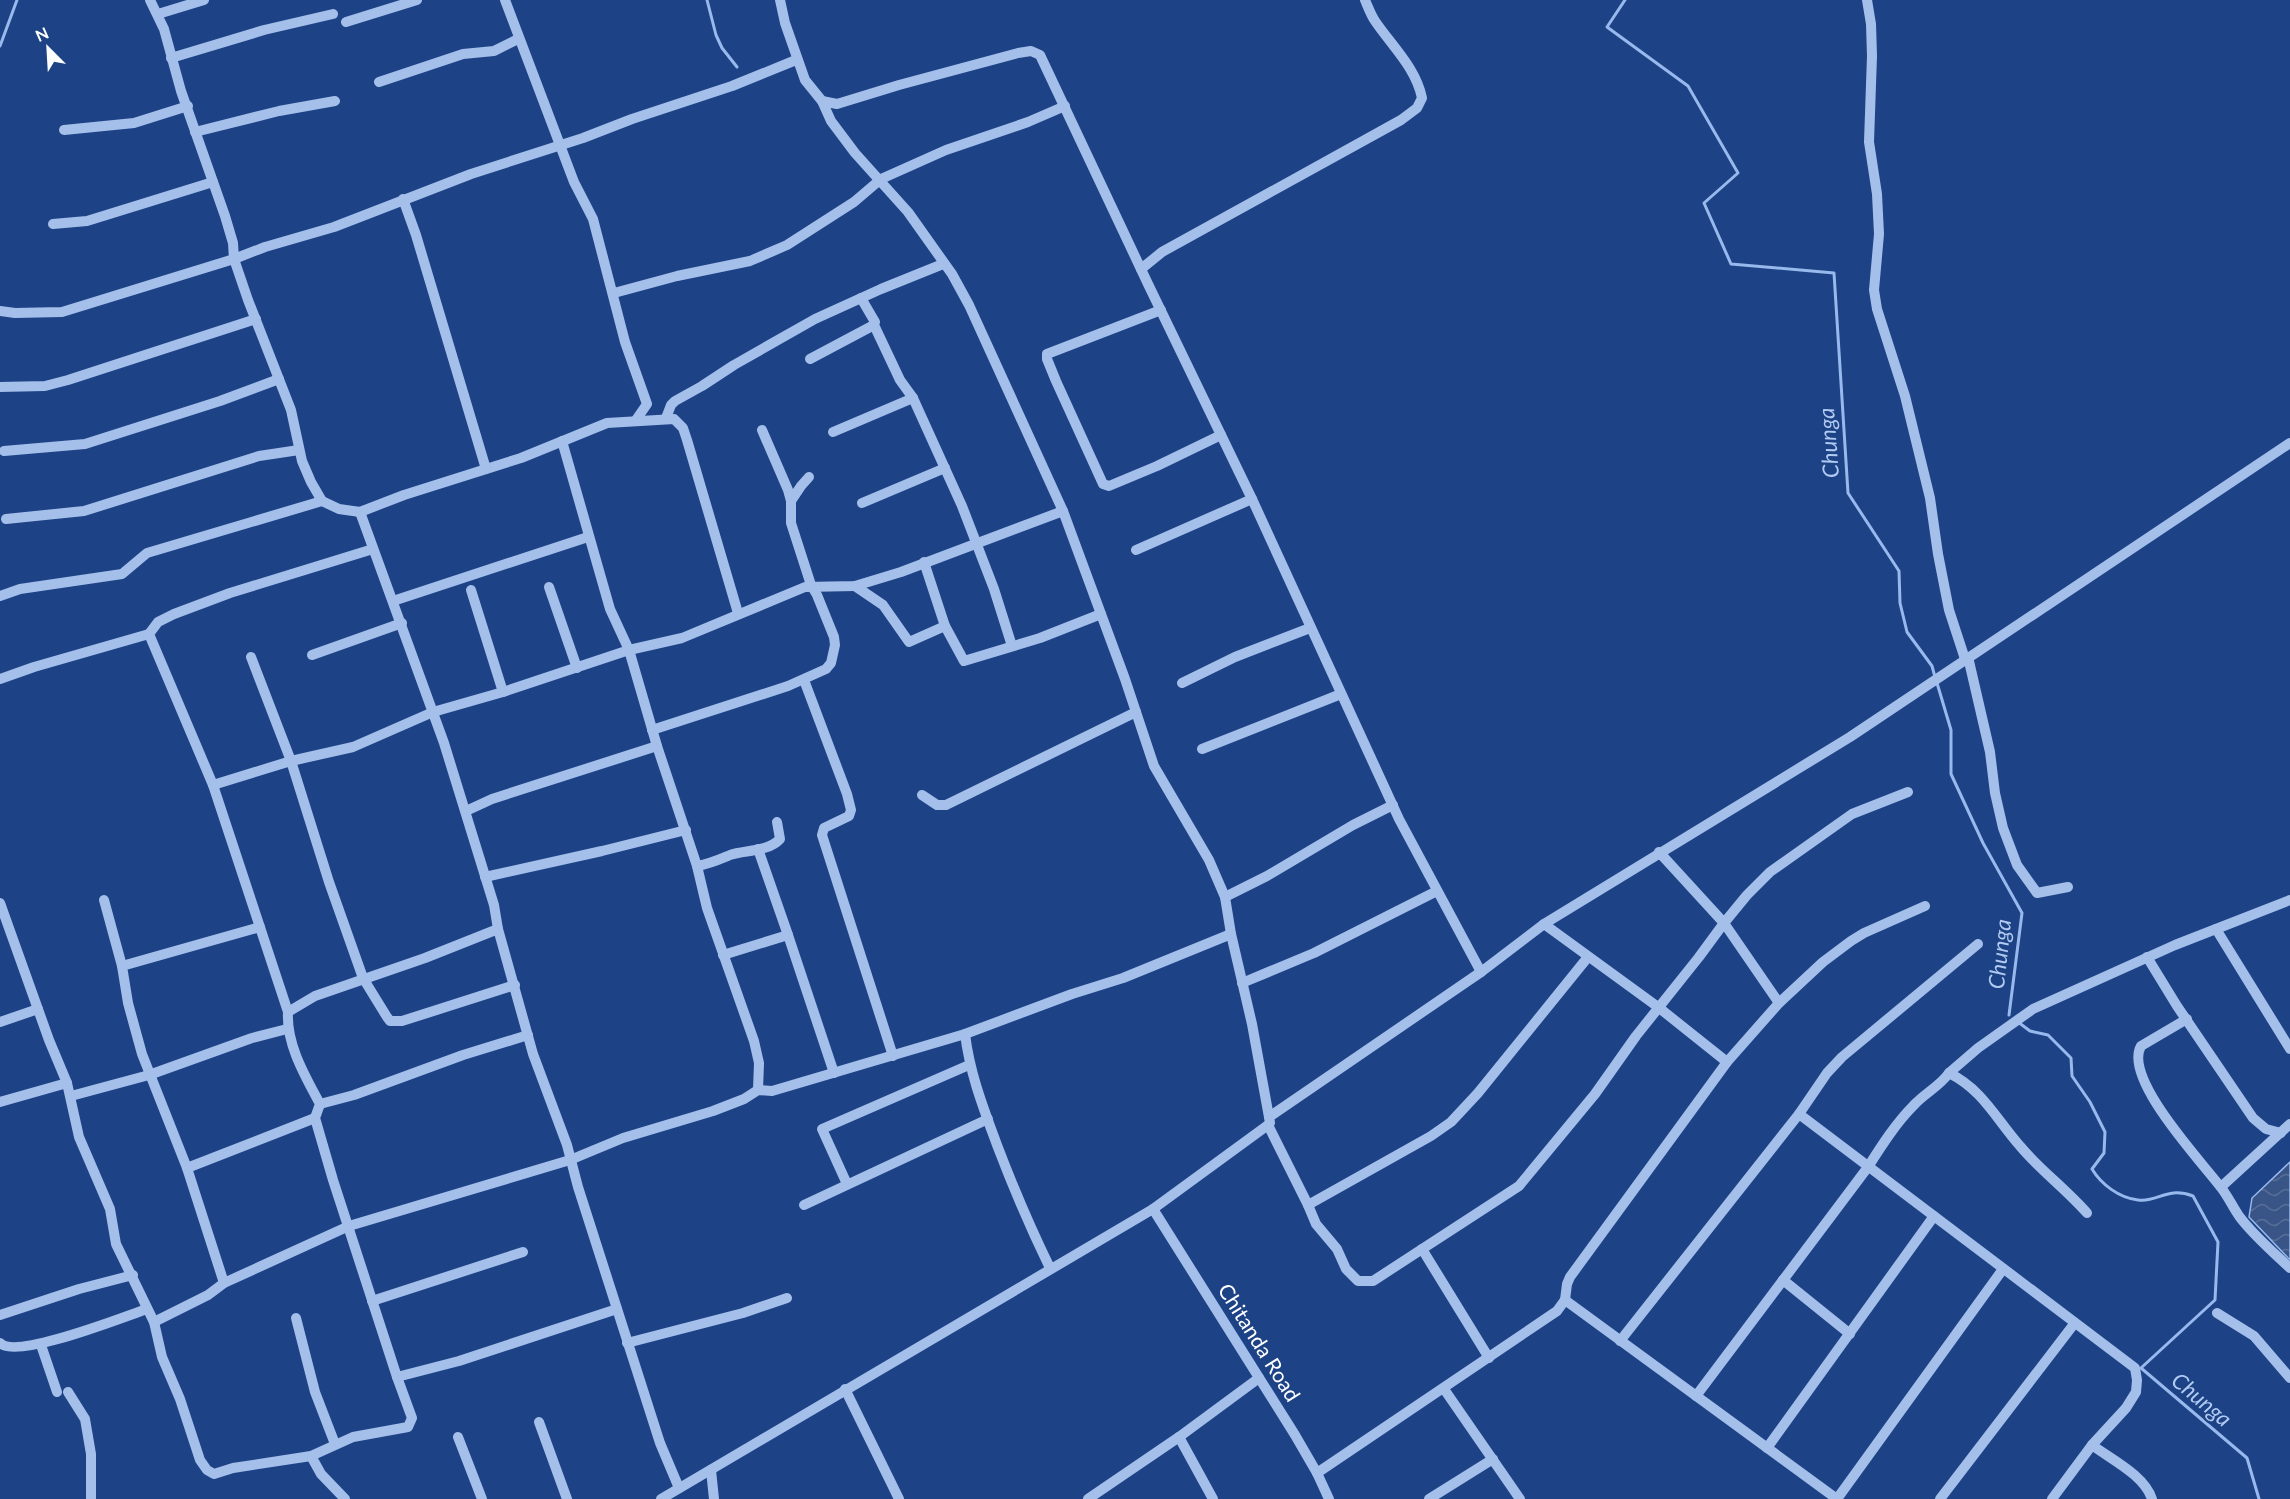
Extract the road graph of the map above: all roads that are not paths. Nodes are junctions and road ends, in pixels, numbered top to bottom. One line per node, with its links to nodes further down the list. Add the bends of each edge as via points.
1 (150, 0): 8 (street)
2 (204, 0): 8 (street)
3 (417, 0): 10 (street)
4 (505, 0): 11 (street)
5 (780, 0): 13 (street)
6 (1365, 0): 28 (street, via 1419,84 1422,98 1417,108 1162,252)
7 (1867, 0): 79 (street, via 1872,56 1869,142 1878,224 1874,290 1930,498 1949,610)
8 (158, 14): 12 (street)
9 (333, 14): 12 (street)
10 (346, 22)
11 (518, 39): 14 (street, via 494,51 463,54); 21 (street)
12 (171, 58): 17 (street)
13 (796, 60): 16 (street, via 804,80); 21 (street)
14 (379, 82)
15 (335, 101): 20 (street)
16 (822, 102): 18 (street, via 837,104 1031,51 1040,55); 22 (street, via 855,153)
17 (188, 106): 19 (street, via 134,123); 20 (street)
18 (1065, 106): 22 (street); 28 (street)
19 (64, 130)
20 (195, 132): 23 (street)
21 (561, 145): 24 (street); 29 (street, via 574,183 593,219)
22 (881, 179): 27 (street); 29 (street, via 854,202 769,253 732,266)
23 (213, 182): 25 (street, via 87,221); 26 (street, via 233,243)
24 (403, 199): 26 (street, via 334,227); 49 (street)
25 (52, 224)
26 (234, 259): 32 (street, via 62,312); 33 (street)
27 (943, 264): 30 (street); 55 (street, via 969,305)
28 (1141, 269): 31 (street)
29 (614, 293): 40 (street, via 625,342 647,404)
30 (861, 298): 34 (street); 39 (street, via 815,319 675,400)
31 (1161, 310): 43 (street); 43 (street, via 1047,354 1103,484 1109,486)
32 (0, 311)
33 (256, 319): 36 (street); 37 (street, via 68,380 45,386)
34 (874, 325): 35 (street); 38 (street)
35 (810, 359)
36 (279, 379): 46 (street); 47 (street, via 85,444)
37 (0, 387)
38 (913, 398): 42 (street); 48 (street)
39 (666, 418): 40 (street); 69 (street, via 678,422 687,440)
40 (636, 420): 44 (street, via 607,423)
41 (762, 430): 53 (street)
42 (833, 432)
43 (1221, 435): 51 (street)
44 (562, 441): 49 (street); 58 (street)
45 (2290, 443): 79 (street)
46 (299, 450): 52 (street); 57 (street, via 259,456 84,511)
47 (4, 451)
48 (945, 468): 54 (street); 59 (street)
49 (486, 469): 56 (street)
50 (809, 477): 53 (street)
51 (1252, 499): 61 (street); 73 (street)
52 (322, 501): 56 (street); 67 (street, via 147,553 122,574 20,589)
53 (791, 501): 63 (street, via 791,523)
54 (862, 503)
55 (1063, 511): 59 (street); 70 (street)
56 (360, 512): 60 (street)
57 (6, 519)
58 (588, 537): 68 (street); 76 (street, via 610,609)
59 (977, 543): 62 (street); 75 (street)
60 (373, 549): 68 (street); 74 (street, via 174,614 158,622)
61 (1136, 550)
62 (924, 561): 64 (street); 72 (street)
63 (811, 585): 64 (street); 69 (street); 82 (street, via 836,645 826,669)
64 (855, 586): 72 (street, via 883,605 909,642)
65 (549, 587): 80 (street)
66 (471, 590): 84 (street)
67 (0, 596)
68 (393, 601): 71 (street)
69 (738, 613): 76 (street, via 682,638)
70 (1101, 614): 75 (street); 87 (street)
71 (402, 623): 77 (street); 86 (street)
72 (945, 626): 75 (street, via 964,661)
73 (1310, 628): 83 (street); 85 (street)
74 (149, 634): 81 (street); 92 (street)
75 (1012, 646)
76 (629, 650): 80 (street); 88 (street)
77 (312, 656)
78 (251, 657): 91 (street)
79 (1967, 658): 100 (street, via 1850,737); 103 (street, via 1990,752 2003,828 2018,865 2037,893)
80 (577, 668): 84 (street)
81 (0, 679)
82 (804, 680): 88 (street); 137 (street, via 851,810 849,816 825,828 822,836)
83 (1182, 683)
84 (503, 692): 86 (street)
85 (1341, 694): 90 (street); 95 (street)
86 (433, 712): 91 (street, via 353,747); 96 (street)
87 (1136, 712): 94 (street, via 946,805 937,805); 105 (street, via 1154,766 1209,860)
88 (652, 730): 89 (street)
89 (657, 746): 96 (street); 98 (street)
90 (1202, 749)
91 (291, 761): 92 (street); 124 (street)
92 (213, 785): 113 (street)
93 (1908, 792): 111 (street, via 1852,814 1770,872)
94 (922, 795)
95 (1393, 805): 104 (street); 105 (street)
96 (466, 811): 102 (street)
97 (777, 822): 99 (street, via 778,842)
98 (686, 830): 101 (street); 102 (street)
99 (758, 849): 101 (street); 117 (street)
100 (1659, 852): 111 (street); 112 (street)
101 (697, 866): 119 (street)
102 (485, 877): 114 (street)
103 (2068, 887)
104 (1437, 891): 123 (street); 125 (street, via 1314,953)
105 (1225, 897): 116 (street)
106 (104, 900): 122 (street)
107 (2289, 902): 115 (street)
108 (0, 903): 110 (street)
109 (1925, 906): 127 (street, via 1851,941)
110 (3, 923): 129 (street)
111 (1724, 923): 127 (street); 128 (street)
112 (1544, 924): 120 (street); 123 (street)
113 (260, 927): 122 (street); 130 (street)
114 (498, 929): 124 (street); 126 (street)
115 (2216, 929): 121 (street); 136 (street)
116 (1231, 934): 125 (street); 134 (street, via 1123,978)
117 (788, 935): 119 (street); 140 (street)
118 (1978, 944): 148 (street, via 1842,1057)
119 (723, 955): 144 (street, via 759,1063)
120 (1588, 957): 128 (street); 160 (street, via 1479,1093 1451,1122)
121 (2147, 957): 131 (street); 141 (street, via 2033,1009)
122 (122, 966): 142 (street, via 128,1003)
123 (1481, 972): 151 (street)
124 (363, 978): 126 (street, via 390,1021 402,1021); 130 (street, via 315,996)
125 (1242, 983): 151 (street)
126 (515, 985): 135 (street)
127 (1779, 1003): 138 (street)
128 (1658, 1007): 138 (street); 165 (street, via 1595,1094 1519,1186)
129 (38, 1009): 132 (street); 143 (street)
130 (288, 1012): 133 (street)
131 (2187, 1019): 153 (street, via 2253,1118 2266,1130); 158 (street, via 2141,1046 2137,1061 2154,1101)
132 (0, 1022)
133 (287, 1029): 142 (street); 147 (street)
134 (965, 1034): 137 (street); 139 (street)
135 (528, 1035): 147 (street); 154 (street)
136 (2290, 1049)
137 (892, 1056): 140 (street)
138 (1727, 1062): 174 (street, via 1570,1277)
139 (969, 1065): 150 (street); 157 (street, via 822,1129)
140 (834, 1073): 144 (street, via 772,1091)
141 (1949, 1073): 155 (street, via 1912,1106); 162 (street, via 1979,1094 2019,1146)
142 (149, 1075): 145 (street); 156 (street)
143 (67, 1083): 145 (street); 146 (street)
144 (758, 1090): 154 (street, via 713,1111 622,1138)
145 (71, 1096): 170 (street, via 79,1137 110,1209 116,1244)
146 (0, 1102)
147 (320, 1104): 149 (street)
148 (1799, 1114): 155 (street); 184 (street)
149 (315, 1118): 156 (street); 164 (street)
150 (987, 1119): 157 (street); 167 (street)
151 (1268, 1121): 160 (street); 161 (street)
152 (2290, 1124): 153 (street)
153 (2281, 1133): 158 (street)
154 (570, 1160): 164 (street); 177 (street)
155 (1868, 1167): 163 (street); 171 (street)
156 (187, 1168): 172 (street)
157 (847, 1184): 159 (street)
158 (2221, 1187): 169 (street, via 2240,1217)
159 (804, 1204)
160 (1308, 1205): 165 (street, via 1316,1224 1358,1281 1373,1281)
161 (1153, 1209): 167 (street); 190 (street, Chitanda Road)
162 (2087, 1213)
163 (1935, 1216): 168 (street); 183 (street)
164 (349, 1227): 172 (street); 175 (street)
165 (1422, 1249): 188 (street)
166 (524, 1252): 175 (street)
167 (1050, 1268): 192 (street)
168 (2003, 1269): 182 (street); 221 (street)
169 (2290, 1269)
170 (133, 1275): 176 (street); 179 (street)
171 (1784, 1280): 183 (street); 196 (street)
172 (224, 1283): 181 (street)
173 (787, 1298): 186 (street)
174 (1565, 1300): 184 (street); 188 (street, via 1557,1311)
175 (372, 1301): 189 (street)
176 (147, 1309): 181 (street); 187 (street)
177 (617, 1309): 186 (street); 189 (street)
178 (2217, 1313): 191 (street, via 2254,1336)
179 (0, 1315)
180 (296, 1318): 200 (street, via 315,1392)
181 (154, 1322): 203 (street, via 162,1357 207,1470 214,1474)
182 (2074, 1324): 201 (street, via 2135,1368 2137,1380 2136,1392 2126,1408); 222 (street)
183 (1850, 1334): 202 (street)
184 (1620, 1341): 196 (street)
185 (0, 1343): 187 (street, via 13,1348)
186 (627, 1343): 207 (street)
187 (41, 1345): 194 (street)
188 (1489, 1358): 193 (street)
189 (398, 1377): 200 (street, via 412,1418 408,1427 371,1432)
190 (1259, 1378): 199 (street); 206 (street, Chitanda Road)
191 (2290, 1378)
192 (845, 1389): 205 (street); 215 (street)
193 (1444, 1389): 204 (street); 206 (street)
194 (57, 1392)
195 (68, 1392): 209 (street, via 85,1419 91,1454)
196 (1696, 1396): 202 (street)
197 (539, 1422): 212 (street)
198 (458, 1437): 211 (street)
199 (1179, 1437): 216 (street); 217 (street)
200 (335, 1444): 203 (street)
201 (2092, 1445): 223 (street); 224 (street, via 2140,1480)
202 (1767, 1448): 208 (street)
203 (311, 1456): 210 (street, via 321,1474)
204 (1493, 1459): 219 (street); 220 (street)
205 (711, 1470): 207 (street); 214 (street)
206 (1317, 1473): 218 (street, Chitanda Road)
207 (679, 1488): 213 (street)
208 (1821, 1494): 221 (street)
209 (91, 1499)
210 (345, 1499)
211 (482, 1499)
212 (567, 1499)
213 (661, 1499)
214 (714, 1499)
215 (899, 1499)
216 (1088, 1499)
217 (1213, 1499)
218 (1329, 1499)
219 (1429, 1499)
220 (1520, 1499)
221 (1837, 1499)
222 (1940, 1499)
223 (2052, 1499)
224 (2152, 1499)

